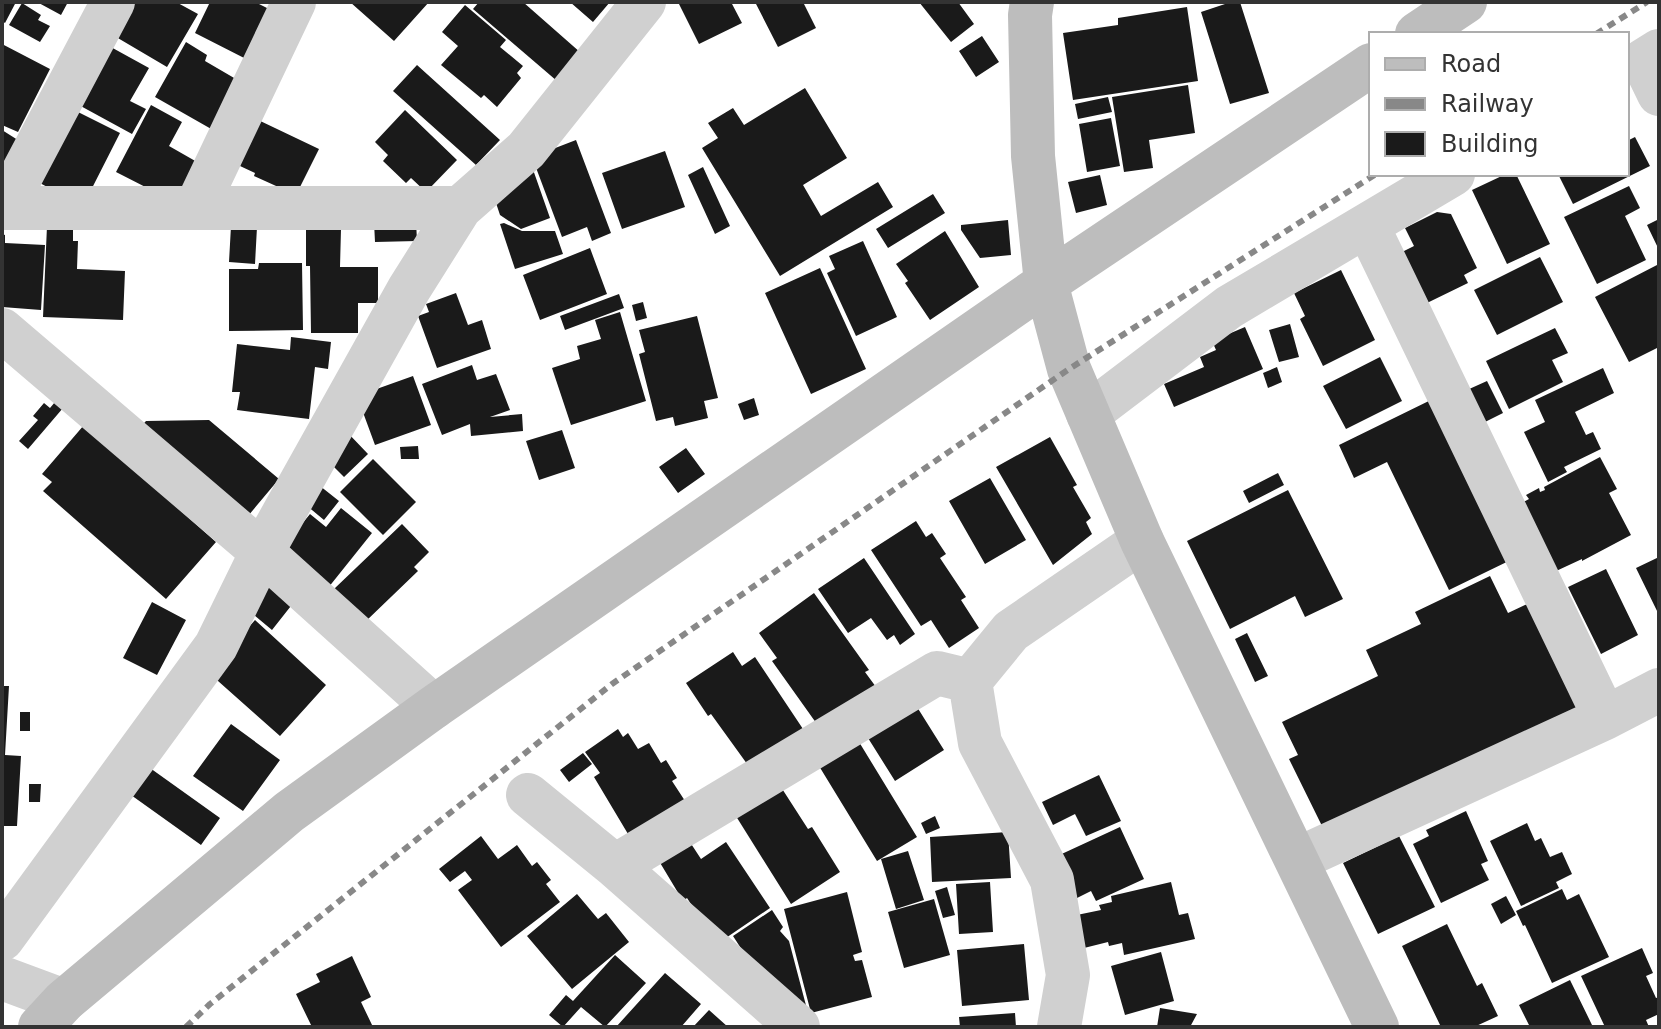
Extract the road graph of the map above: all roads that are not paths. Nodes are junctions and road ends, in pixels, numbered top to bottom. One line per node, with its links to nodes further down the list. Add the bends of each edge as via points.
1 (113, 2): 7 (street)
2 (294, 2): 8 (street)
3 (644, 2): 9 (street, via 526,150)
4 (1032, 2): 11 (street, via 1033,156)
5 (1369, 66): 11 (street)
6 (1450, 176): 10 (street)
7 (3, 208): 8 (street)
8 (196, 208): 9 (street)
9 (460, 208): 15 (street)
10 (1367, 225): 13 (street, via 1229,307); 19 (street)
11 (1046, 283): 13 (street, via 1069,369); 18 (street)
12 (2, 330): 15 (street)
13 (1088, 414): 14 (street)
14 (1142, 541): 16 (street, via 1011,631); 21 (street)
15 (262, 552): 18 (street); 23 (street, via 216,646)
16 (970, 681): 22 (street, via 937,673); 27 (street, via 980,743 1052,880 1068,975)
17 (1659, 690): 19 (street)
18 (434, 707): 25 (street, via 289,812)
19 (1605, 718): 21 (street)
20 (528, 795): 22 (street)
21 (1298, 859): 28 (street)
22 (615, 866): 26 (street)
23 (2, 939)
24 (2, 978): 25 (street)
25 (52, 1014)
26 (798, 1027)
27 (1059, 1027)
28 (1377, 1027)

